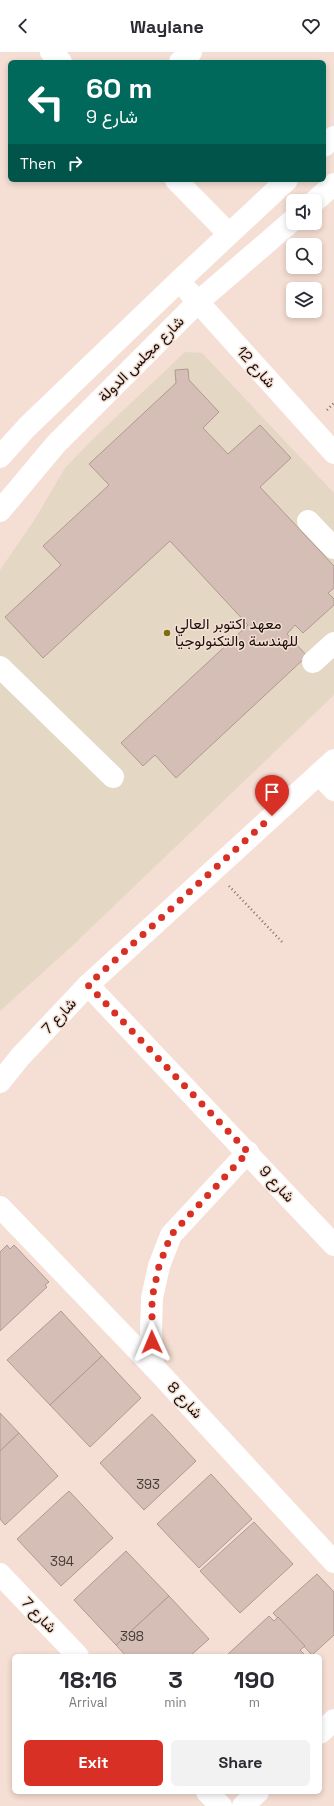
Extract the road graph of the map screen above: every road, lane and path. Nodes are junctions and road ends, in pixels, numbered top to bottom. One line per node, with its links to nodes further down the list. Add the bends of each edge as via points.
1 (51, 52): 3 (street)
2 (191, 52): 4 (street)
3 (59, 60)
4 (182, 60)
5 (334, 137): 6 (street)
6 (326, 144)
7 (178, 182): 12 (street)
8 (285, 182): 12 (street, شارع مجلس الدولة)
9 (334, 184): 10 (street)
10 (322, 194)
11 (286, 226): 14 (street, شارع مجلس الدولة)
12 (229, 234): 13 (street, شارع مجلس الدولة)
13 (179, 281): 14 (street, شارع 12); 16 (street, شارع مجلس الدولة, via 27,427)
14 (198, 302): 15 (street, شارع 12); 17 (street, شارع مجلس الدولة, via 56,444)
15 (334, 453)
16 (0, 457)
17 (0, 511)
18 (308, 521): 19 (street)
19 (334, 548)
20 (334, 643): 21 (street)
21 (313, 662)
22 (4, 679): 24 (street)
23 (326, 767): 25 (street); 26 (street, شارع 7)
24 (112, 776)
25 (334, 790)
26 (214, 870): 27 (path); 28 (street, شارع 7)
27 (284, 944)
28 (88, 985): 29 (street, شارع 7); 30 (street, شارع 9)
29 (0, 1082)
30 (248, 1152): 32 (street, شارع 9); 33 (street, via 171,1235 159,1266 152,1298)
31 (0, 1207): 33 (street, شارع 8)
32 (334, 1245)
33 (153, 1366): 34 (street, شارع 8)
34 (334, 1562)
35 (0, 1574): 36 (street, شارع 7)
36 (76, 1654)
37 (334, 1720): 38 (street)
38 (322, 1731)
39 (209, 1794): 41 (street)
40 (256, 1794): 42 (street)
41 (221, 1806)
42 (243, 1806)

